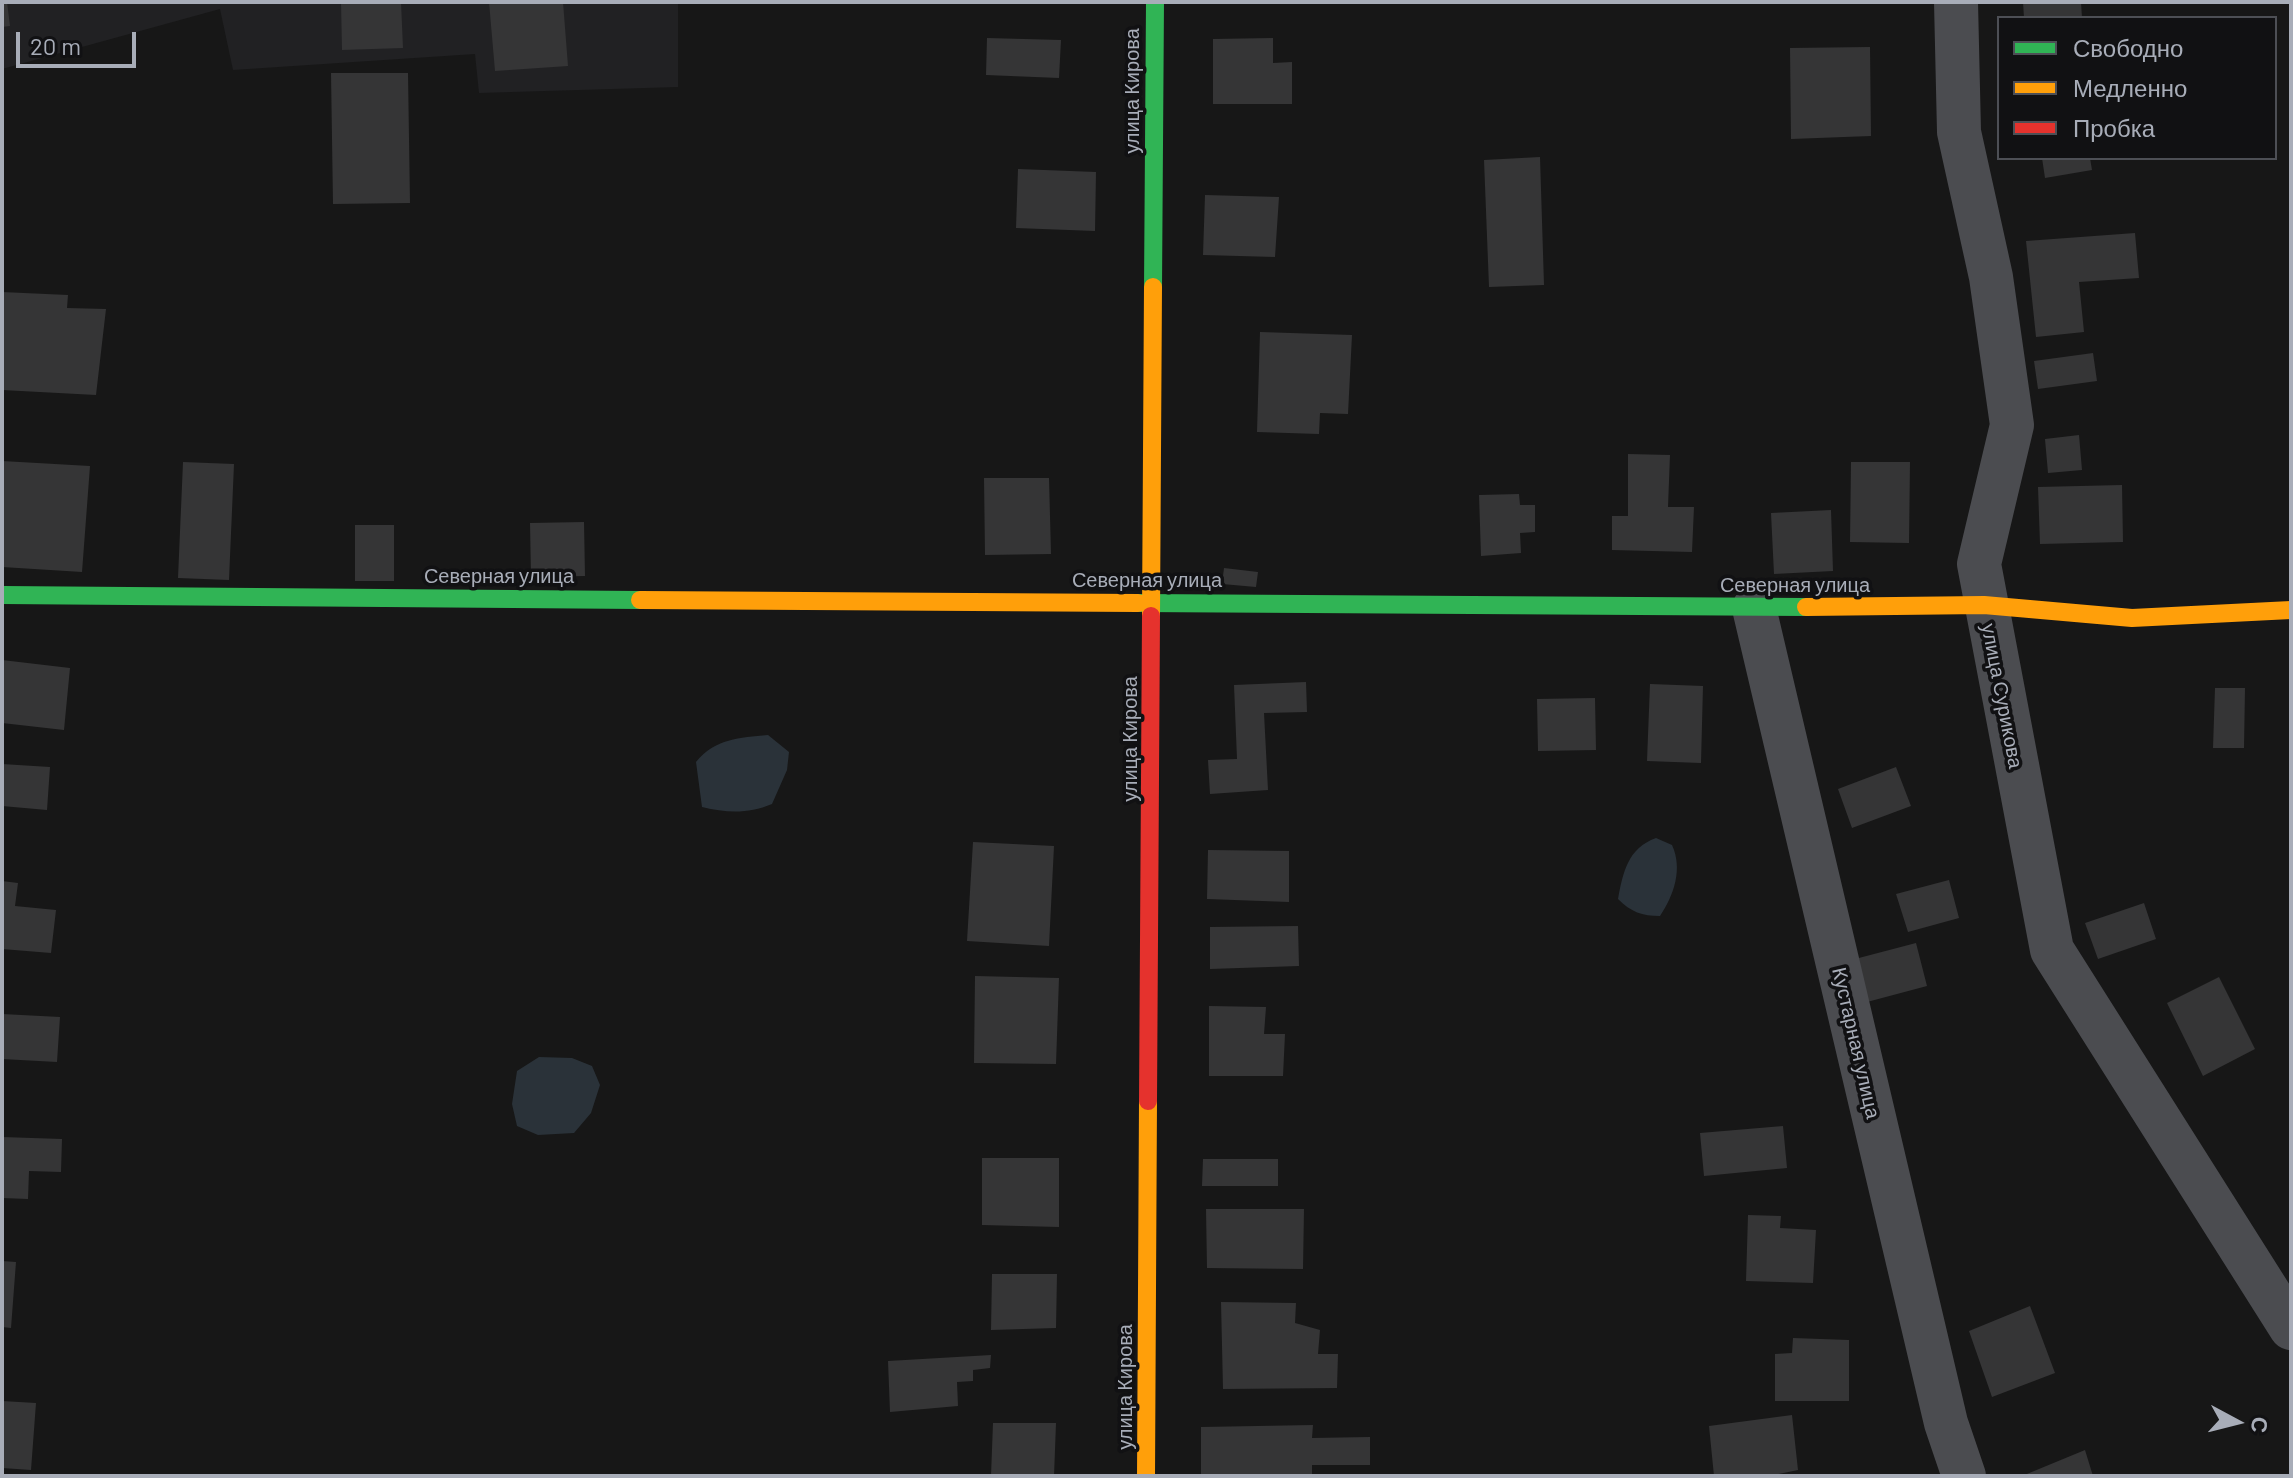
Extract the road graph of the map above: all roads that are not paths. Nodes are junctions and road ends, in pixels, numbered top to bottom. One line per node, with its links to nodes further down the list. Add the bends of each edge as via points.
1 (1155, 2): 4 (street, улица Кирова)
2 (1956, 2): 5 (street, улица Сурикова, via 1959,132 1991,277 2012,425 1979,564)
3 (2, 595): 4 (street, Северная улица)
4 (1153, 602): 6 (street, Северная улица); 9 (street, улица Кирова)
5 (1984, 605): 6 (street, Северная улица); 7 (street, Северная улица, via 2132,618); 8 (street, улица Сурикова, via 2052,950)
6 (1754, 608): 10 (street, Кустарная улица, via 1946,1423)
7 (2291, 610)
8 (2291, 1328)
9 (1146, 1476)
10 (1964, 1476)

